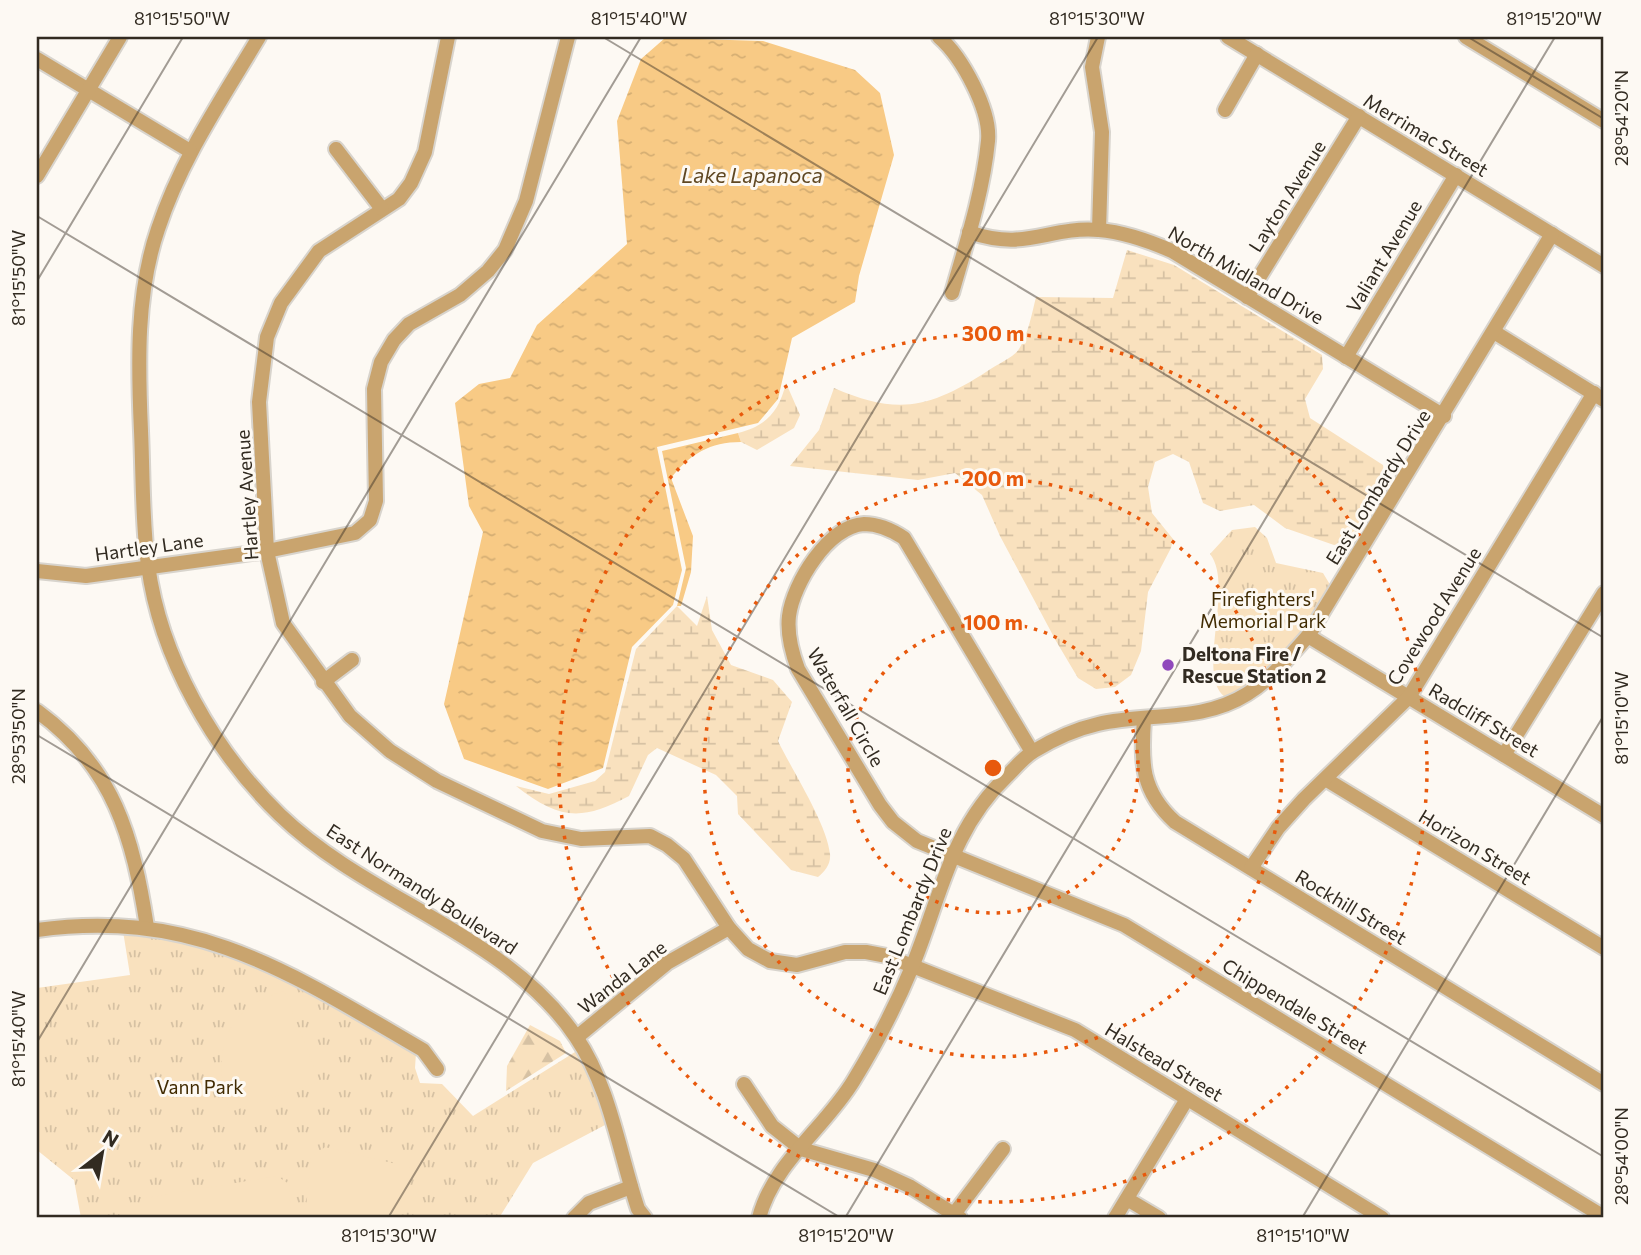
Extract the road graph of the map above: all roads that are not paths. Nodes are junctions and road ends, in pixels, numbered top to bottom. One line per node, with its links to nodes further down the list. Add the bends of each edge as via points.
1 (120, 37): 11 (street)
2 (259, 37): 16 (street, East Normandy Boulevard)
3 (448, 37): 19 (street, Hartley Avenue, via 425,152 411,183)
4 (568, 37): 30 (street, Hartley Lane, via 526,201 505,250 460,295 409,324 381,362 374,388 376,501 370,520 355,533)
5 (1098, 37): 20 (street, via 1092,67 1102,132)
6 (1228, 37): 9 (street, Merrimac Street)
7 (1466, 37): 14 (street)
8 (945, 39): 21 (street, via 978,93 989,139)
9 (1257, 54): 12 (street); 13 (street, Merrimac Street)
10 (37, 59): 11 (street)
11 (88, 90): 16 (street); 18 (street)
12 (1226, 110)
13 (1359, 116): 17 (street, Merrimac Street); 25 (street, Layton Avenue)
14 (1604, 121)
15 (336, 149): 19 (street)
16 (190, 151): 31 (street, East Normandy Boulevard, via 157,231 140,323)
17 (1456, 175): 22 (street, Merrimac Street); 27 (street, Valiant Avenue)
18 (37, 176)
19 (382, 209): 30 (street, Hartley Avenue, via 319,251 281,303 267,337 259,402)
20 (1099, 230): 21 (street, North Midland Drive, via 1017,242); 25 (street, North Midland Drive, via 1172,251)
21 (970, 232): 24 (street)
22 (1552, 234): 23 (street, Merrimac Street); 26 (street, East Lombardy Drive)
23 (1604, 266)
24 (952, 293)
25 (1247, 297): 27 (street, North Midland Drive)
26 (1494, 332): 28 (street); 29 (street, East Lombardy Drive)
27 (1346, 357): 29 (street, North Midland Drive)
28 (1599, 397): 37 (street, Covewood Avenue)
29 (1444, 416): 34 (street, East Lombardy Drive)
30 (267, 551): 31 (street, Hartley Lane); 36 (street, Hartley Avenue, via 283,623)
31 (148, 566): 32 (street, Hartley Lane, via 86,576); 51 (street, East Normandy Boulevard, via 173,657 189,693 240,772 282,817 334,858 528,981)
32 (37, 571)
33 (1604, 593): 41 (street)
34 (1308, 636): 37 (street, Radcliff Street); 39 (street, East Lombardy Drive, via 1278,670 1245,695 1187,716)
35 (352, 660): 36 (street)
36 (323, 682): 47 (street, Hartley Avenue, via 350,716 390,751 460,792 542,831 581,839 650,836 667,845 684,859)
37 (1409, 697): 41 (street, Radcliff Street); 42 (street, Covewood Avenue)
38 (37, 710): 46 (street, via 59,726 92,763 118,806 137,865)
39 (1144, 719): 40 (street, East Lombardy Drive, via 1098,724); 45 (street, Rockhill Street, via 1145,780 1160,808)
40 (1032, 752): 44 (street, East Lombardy Drive, via 982,799); 44 (street, Waterfall Circle, via 904,538 889,528 865,524 841,533 822,549 794,594 789,617 798,669 893,822 917,841)
41 (1504, 755): 43 (street, Radcliff Street)
42 (1327, 780): 45 (street, Covewood Avenue, via 1278,828); 49 (street, Horizon Street)
43 (1604, 814)
44 (951, 856): 50 (street, East Lombardy Drive); 61 (street, Chippendale Street, via 1124,925)
45 (1251, 869): 54 (street, Rockhill Street)
46 (147, 927): 48 (street, via 77,924); 52 (street, via 219,944 282,968 423,1050)
47 (729, 928): 50 (street, Hartley Avenue, via 748,949 770,961 797,965 845,952 866,952); 51 (street, Wanda Lane, via 667,963)
48 (37, 930)
49 (1604, 948)
50 (912, 967): 55 (street, Halstead Street, via 1075,1030); 56 (street, East Lombardy Drive, via 878,1040 845,1095)
51 (576, 1037): 58 (street, East Normandy Boulevard, via 601,1091)
52 (437, 1069)
53 (744, 1084): 56 (street, via 772,1126)
54 (1604, 1084)
55 (1187, 1099): 59 (street); 67 (street, Halstead Street)
56 (801, 1149): 60 (street, via 874,1170); 64 (street, East Lombardy Drive, via 779,1174)
57 (1003, 1149): 60 (street)
58 (631, 1187): 62 (street, via 589,1203); 63 (street, East Normandy Boulevard)
59 (1127, 1199): 65 (street); 66 (street)
60 (957, 1216)
61 (1604, 1217)
62 (574, 1218)
63 (645, 1218)
64 (759, 1218)
65 (1115, 1218)
66 (1159, 1218)
67 (1382, 1218)

